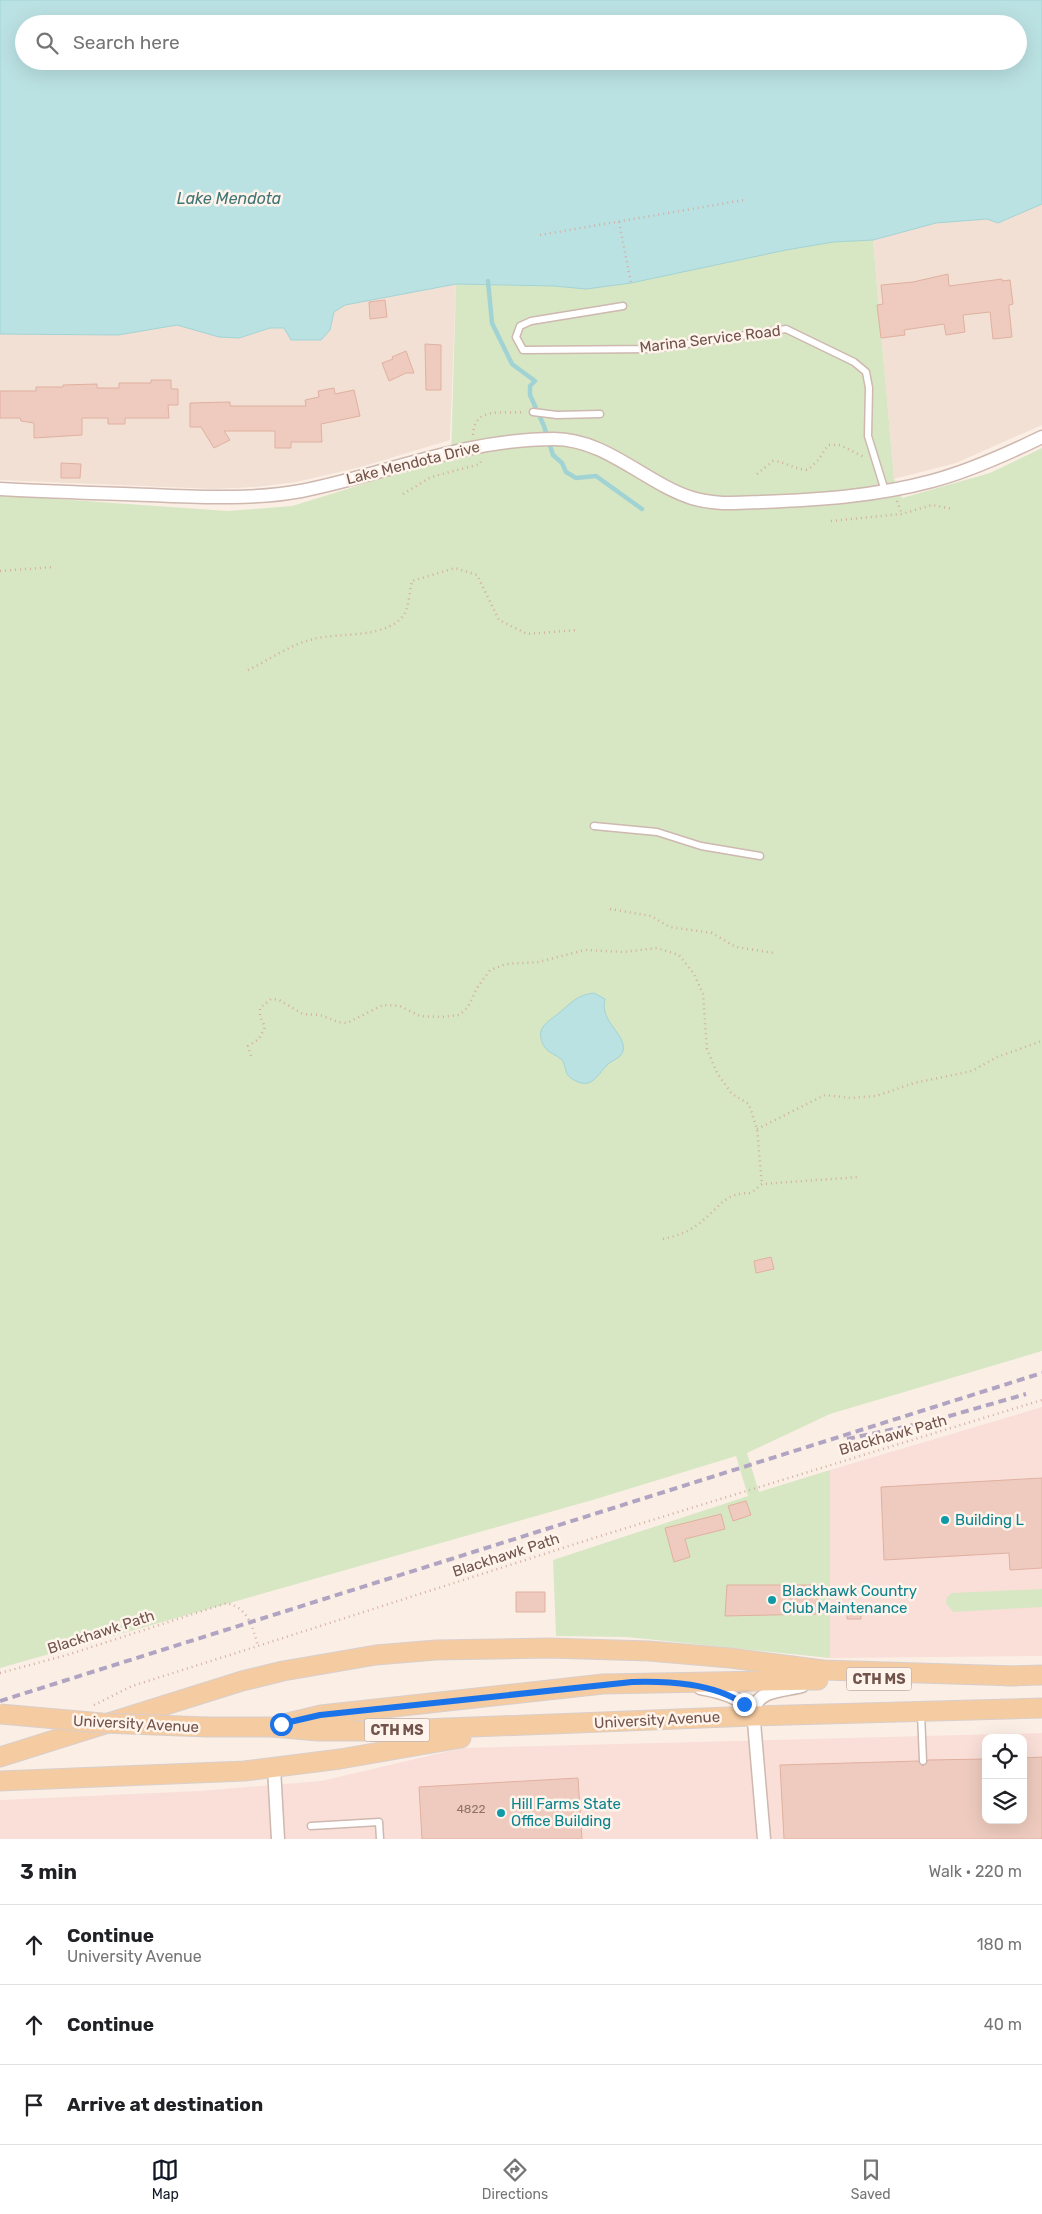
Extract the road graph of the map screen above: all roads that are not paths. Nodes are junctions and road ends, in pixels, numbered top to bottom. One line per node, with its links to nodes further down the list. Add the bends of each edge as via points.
1 (623, 306): 6 (lane, Marina Service Road, via 531,321 520,326 516,337 523,350 654,349 786,329 854,362 866,372 868,436)
2 (533, 412): 3 (lane)
3 (600, 414)
4 (1042, 437): 6 (street, Lake Mendota Drive, via 966,471)
5 (0, 489): 6 (street, Lake Mendota Drive, via 261,496 327,484 450,451 488,444 554,439 592,446 690,497 712,502 798,502)
6 (884, 491)
7 (594, 826): 8 (lane, via 658,832 701,846)
8 (760, 856)
9 (1042, 1675): 10 (main road, University Avenue / CTH MS)
10 (1016, 1676): 11 (main road, University Avenue / CTH MS); 19 (main road, via 823,1670 730,1658 624,1650 436,1650 376,1655 258,1677)
11 (821, 1680): 12 (main road, University Avenue / CTH MS); 16 (street, via 763,1695 755,1704)
12 (669, 1681): 16 (street, via 731,1697 746,1706); 18 (main road, University Avenue / CTH MS, via 597,1685 310,1716)
13 (1042, 1708): 14 (main road, University Avenue / CTH MS)
14 (921, 1711): 16 (main road, University Avenue / CTH MS); 20 (lane)
15 (0, 1714): 18 (main road, University Avenue / CTH MS, bridge, via 102,1724)
16 (753, 1716): 17 (main road, University Avenue / CTH MS); 26 (street)
17 (521, 1726): 18 (main road, University Avenue / CTH MS, via 336,1732); 21 (main road)
18 (272, 1727)
19 (0, 1757)
20 (923, 1761)
21 (274, 1768): 22 (main road, via 159,1776); 24 (street)
22 (0, 1781)
23 (311, 1826): 25 (lane, via 379,1822)
24 (278, 1839)
25 (380, 1839)
26 (764, 1839)

